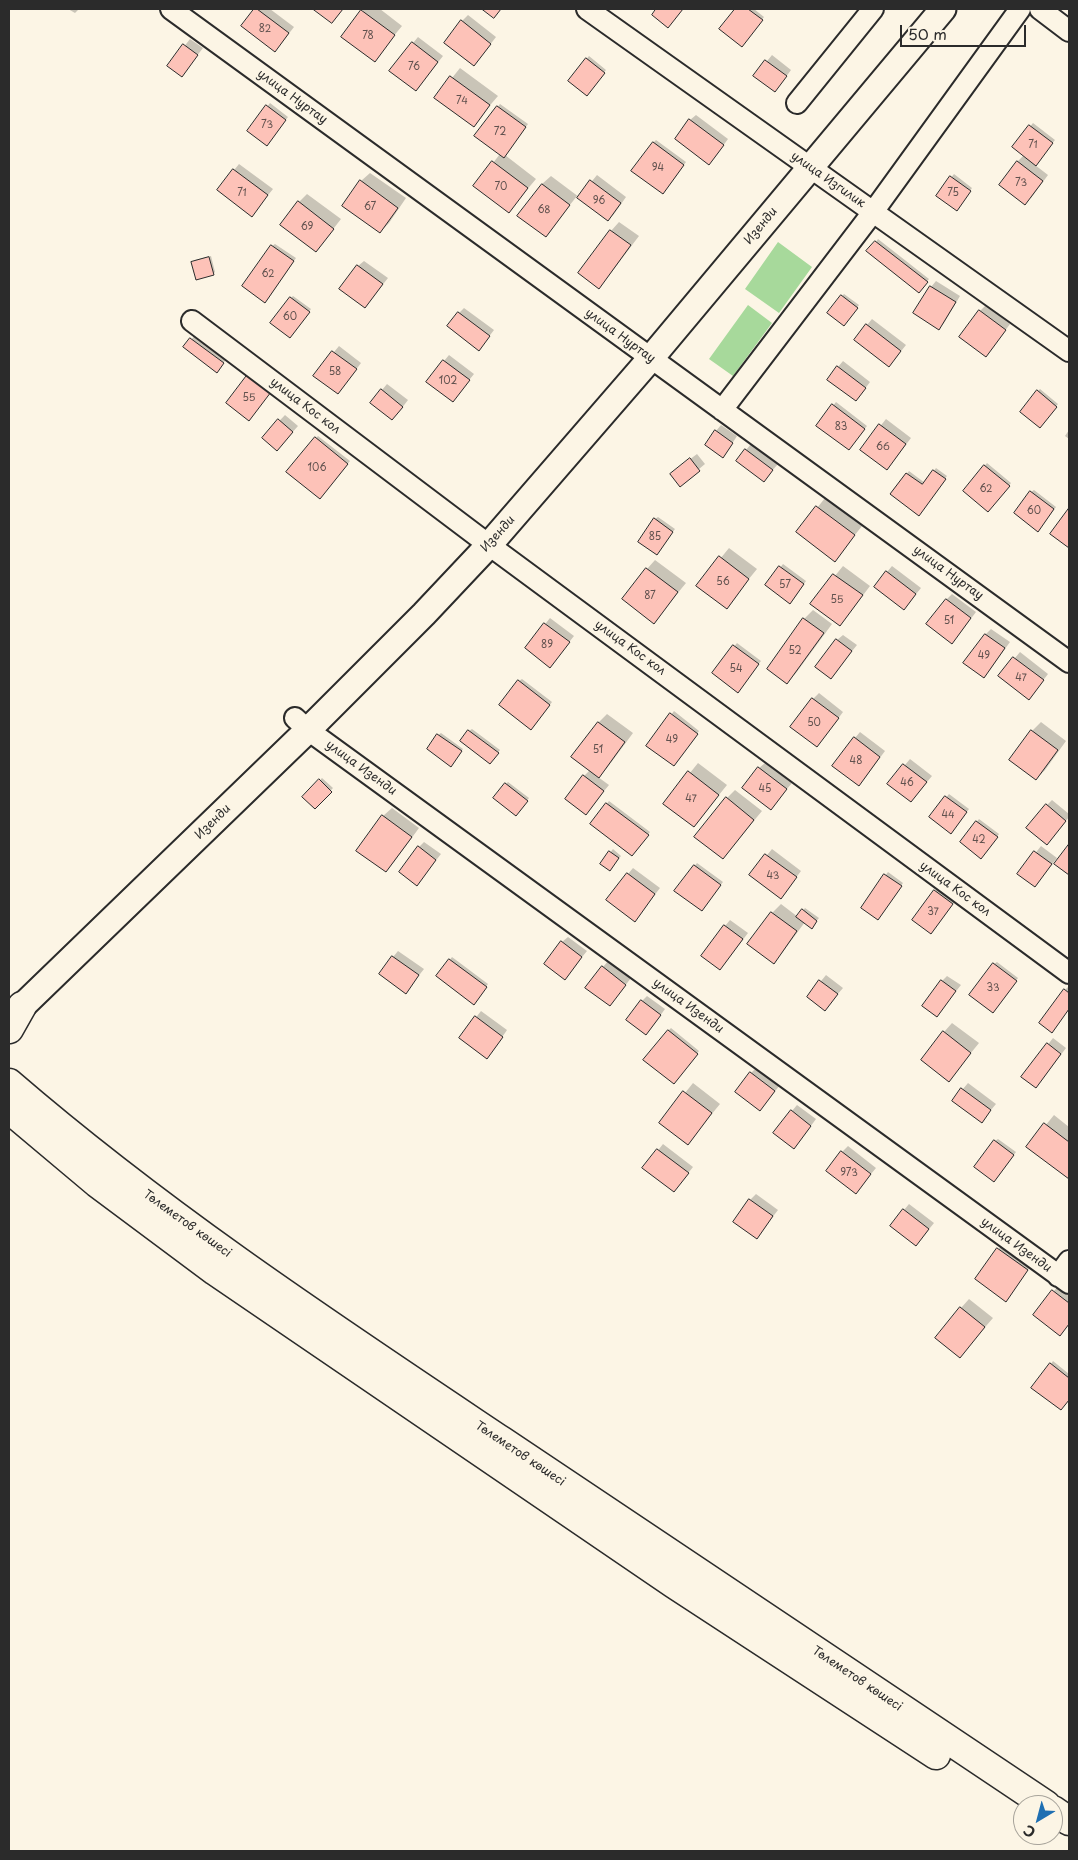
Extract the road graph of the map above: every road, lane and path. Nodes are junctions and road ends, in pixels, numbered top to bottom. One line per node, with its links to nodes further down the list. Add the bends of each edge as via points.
1 (171, 9): 14 (street, улица Нуртау)
2 (587, 9): 10 (street, улица Изгилик)
3 (873, 9): 9 (street)
4 (924, 9): 10 (street, Изенди)
5 (943, 9): 10 (street, Изенди)
6 (1020, 9): 11 (street)
7 (1040, 9): 8 (street)
8 (1069, 31)
9 (798, 103)
10 (804, 163): 11 (street, улица Изгилик); 14 (street, Изенди)
11 (873, 212): 13 (street, улица Изгилик); 15 (street)
12 (192, 321): 16 (street, улица Кос кол)
13 (1069, 350)
14 (644, 354): 15 (street, улица Нуртау); 16 (street, Изенди)
15 (722, 410): 17 (street, улица Нуртау)
16 (483, 540): 18 (street, Изенди, via 424,614); 19 (street, улица Кос кол)
17 (1069, 662)
18 (301, 724): 20 (street, Изенди); 24 (street, улица Изенди)
19 (1069, 973)
20 (12, 1005)
21 (9, 1075): 23 (main road)
22 (9, 1083): 23 (main road, Төлеметов көшесі)
23 (22, 1107): 25 (main road, Төлеметов көшесі, via 369,1352); 26 (main road, Төлеметов көшесі, via 97,1182 215,1271 674,1584)
24 (1066, 1273)
25 (1031, 1795)
26 (1013, 1804)

